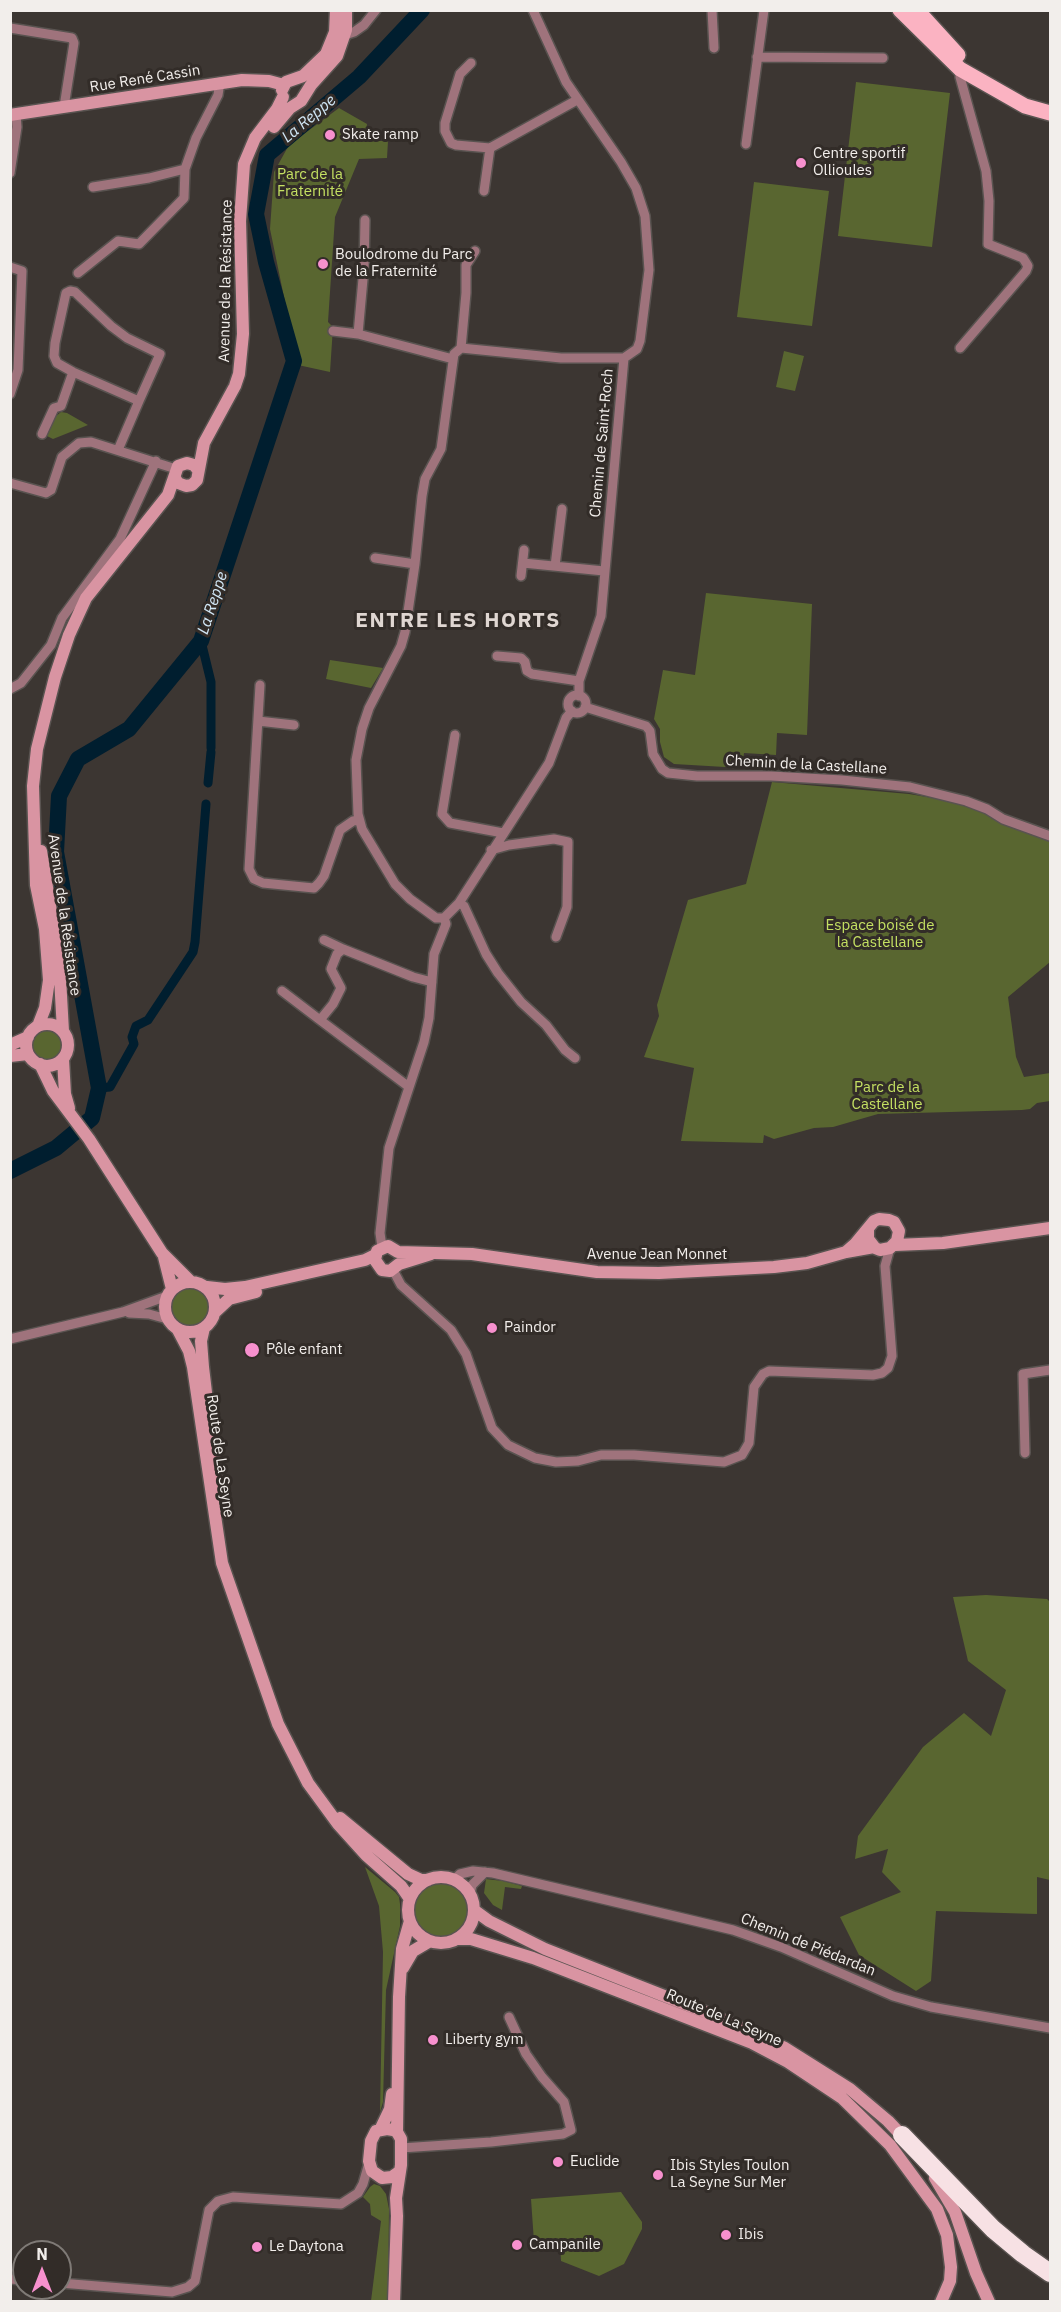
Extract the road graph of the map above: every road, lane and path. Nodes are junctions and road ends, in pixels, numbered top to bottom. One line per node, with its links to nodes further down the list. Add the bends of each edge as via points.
1 (336, 10): 17 (main road, via 335,32 326,54)
2 (346, 10): 10 (main road)
3 (376, 10): 10 (street, via 364,25)
4 (533, 10): 21 (street, Chemin de Saint-Roch)
5 (712, 10): 11 (street)
6 (764, 10): 12 (street)
7 (900, 10): 15 (main road)
8 (917, 10): 16 (main road)
9 (10, 28): 23 (street, via 72,38)
10 (345, 35): 20 (main road, via 337,56)
11 (714, 48)
12 (758, 57): 13 (street); 26 (street)
13 (883, 57)
14 (471, 63): 27 (street, via 460,74 445,131 456,145)
15 (960, 69): 16 (main road); 40 (street, via 986,171 988,244 1023,258 1028,266)
16 (977, 78): 24 (main road, via 1025,106)
17 (297, 80): 19 (main road, via 289,81); 20 (main road)
18 (220, 82): 19 (main road, Rue René Cassin, via 252,79); 23 (main road, Rue René Cassin); 28 (street)
19 (283, 91): 22 (main road, via 287,102); 30 (main road, Avenue de la Résistance, via 277,109 248,150)
20 (306, 92): 22 (main road)
21 (577, 100): 27 (street); 41 (street, Chemin de Saint-Roch, via 621,162 645,216 649,270 642,332 637,349)
22 (296, 103): 30 (main road, Avenue de la Résistance, via 258,148)
23 (64, 107): 25 (main road, Rue René Cassin)
24 (1050, 113)
25 (13, 115): 29 (street, via 17,128)
26 (746, 144)
27 (490, 148): 32 (street)
28 (185, 169): 31 (street); 36 (street, via 184,198 139,244 118,241)
29 (10, 173)
30 (243, 182): 49 (main road, Avenue de la Résistance, via 241,361 235,386 204,443)
31 (93, 187)
32 (484, 191)
33 (365, 220): 38 (street)
34 (475, 251): 39 (street, via 466,265)
35 (10, 267): 44 (street, via 22,271 18,370)
36 (78, 273)
37 (333, 331): 38 (street)
38 (358, 334): 42 (street)
39 (461, 348): 41 (street, via 561,358); 42 (street)
40 (960, 348)
41 (624, 358): 58 (street, Chemin de Saint-Roch)
42 (453, 359): 56 (street, via 441,449 425,479)
43 (73, 372): 45 (street); 45 (street, via 57,363 54,356 63,302 70,291 127,338 160,354); 46 (street, via 61,406 54,408)
44 (10, 394)
45 (139, 401): 47 (street)
46 (42, 434)
47 (118, 450): 48 (street); 50 (street, via 91,442 79,443 62,457 51,490 46,493)
48 (156, 461): 49 (street); 64 (street, via 120,539 62,618 51,645 21,683)
49 (184, 470): 51 (main road, via 178,483); 51 (main road, Avenue de la Résistance, via 197,480); 60 (main road, Avenue de la Résistance, via 156,512 86,598)
50 (10, 483)
51 (186, 486): 60 (main road, Avenue de la Résistance)
52 (562, 509): 57 (street)
53 (524, 550): 55 (street)
54 (375, 558): 56 (street)
55 (523, 563): 57 (street); 59 (street)
56 (415, 564): 72 (street, via 401,646 362,729 356,760)
57 (555, 566): 58 (street)
58 (604, 571): 62 (street, Chemin de Saint-Roch, via 598,629)
59 (521, 576)
60 (75, 620): 71 (main road, Avenue de la Résistance, via 55,677 37,749)
61 (497, 656): 62 (street, via 521,658 532,674)
62 (579, 681): 65 (street, Chemin de Saint-Roch)
63 (260, 685): 68 (street)
64 (10, 689)
65 (579, 696): 66 (street); 67 (street, via 573,696 569,702)
66 (585, 707): 67 (street, via 579,712); 74 (street, Chemin de la Castellane, via 646,726 653,754 668,773 842,780 910,787 966,801)
67 (572, 711): 73 (street, via 549,763)
68 (258, 721): 69 (street); 72 (street, via 249,869 254,879 263,884 314,888 324,876 340,830)
69 (294, 724)
70 (454, 735): 73 (street, via 442,814 450,823)
71 (33, 804): 84 (main road, Avenue de la Résistance, via 36,885 49,980); 85 (main road, Avenue de la Résistance, via 59,960)
72 (359, 820): 77 (street, via 395,884)
73 (503, 833): 75 (street)
74 (1050, 837)
75 (491, 850): 76 (street); 78 (street, via 554,839 568,842 567,907)
76 (459, 903): 77 (street); 90 (street, via 498,973)
77 (441, 922): 81 (street)
78 (556, 937)
79 (324, 940): 80 (street)
80 (343, 949): 81 (street); 83 (street, via 331,969 341,988)
81 (432, 982): 93 (street, via 428,1026)
82 (282, 991): 83 (street)
83 (320, 1020): 93 (street)
84 (38, 1026): 85 (main road, via 51,1025); 86 (main road)
85 (63, 1031): 91 (main road, via 68,1042)
86 (28, 1037): 87 (main road); 88 (main road)
87 (10, 1045)
88 (28, 1054): 89 (main road); 92 (main road)
89 (10, 1056)
90 (575, 1058)
91 (63, 1059): 92 (main road, via 52,1065); 94 (main road)
92 (40, 1064): 94 (main road)
93 (409, 1087): 103 (street, via 389,1148)
94 (71, 1115): 102 (main road)
95 (1050, 1228): 98 (main road)
96 (868, 1230): 97 (main road, via 874,1221 884,1219 894,1222); 99 (main road, via 868,1239); 101 (main road, Avenue Jean Monnet)
97 (899, 1231): 98 (main road); 100 (main road)
98 (929, 1244): 100 (main road)
99 (875, 1247): 100 (main road); 101 (main road, Avenue Jean Monnet); 105 (street)
100 (892, 1247): 105 (street)
101 (846, 1252): 104 (main road, Avenue Jean Monnet, via 774,1267 639,1274 597,1272 464,1253 431,1254)
102 (162, 1253): 106 (main road); 108 (main road)
103 (378, 1257): 104 (main road, Avenue Jean Monnet, via 386,1271); 104 (main road, Avenue Jean Monnet, via 392,1247); 107 (main road, Avenue Jean Monnet, via 245,1287); 110 (main road, Avenue Jean Monnet, via 356,1269 229,1299)
104 (397, 1262): 105 (street, via 401,1285 451,1330 466,1354 492,1428 508,1445 535,1458 556,1462 601,1455 728,1462 742,1455 749,1443 754,1386 760,1376 769,1371 882,1373 892,1356)
105 (885, 1266)
106 (190, 1281): 107 (main road); 108 (main road)
107 (207, 1287): 110 (main road, via 214,1299)
108 (169, 1293): 109 (street); 111 (main road)
109 (123, 1312): 111 (street); 114 (street)
110 (215, 1312): 112 (main road)
111 (167, 1319): 113 (main road)
112 (204, 1328): 113 (main road, via 187,1332); 117 (main road, Route de La Seyne, via 203,1367)
113 (178, 1329): 117 (main road, Route de La Seyne, via 193,1367 213,1514)
114 (10, 1339)
115 (1050, 1370): 116 (street, via 1023,1374)
116 (1025, 1452)
117 (231, 1587): 118 (main road, Route de La Seyne, via 278,1724 308,1783)
118 (328, 1808): 120 (main road, Route de La Seyne, via 408,1874); 123 (main road, Route de La Seyne, via 345,1832)
119 (485, 1872): 121 (street, via 473,1870); 122 (street, via 472,1885); 130 (street, Chemin de Piédardan, via 733,1930 926,2006)
120 (428, 1880): 121 (main road); 123 (main road)
121 (454, 1880): 122 (main road)
122 (470, 1893): 124 (main road)
123 (410, 1899): 125 (main road)
124 (474, 1910): 126 (main road, via 468,1929); 134 (main road, Route de La Seyne, via 545,1949 785,2048 850,2089)
125 (410, 1921): 127 (main road, via 418,1934); 128 (main road)
126 (458, 1939): 127 (main road); 144 (main road, Route de La Seyne, via 471,1939 533,1958 752,2043 826,2086 891,2145 937,2209 951,2259 950,2281)
127 (430, 1941): 128 (main road, via 413,1951)
128 (400, 1974): 131 (main road)
129 (509, 2017): 135 (street, via 526,2054 564,2102 571,2130 490,2142)
130 (1050, 2028)
131 (398, 2034): 132 (main road, via 390,2109); 133 (main road)
132 (380, 2130): 133 (main road); 136 (main road, via 372,2136)
133 (397, 2132): 135 (main road)
134 (902, 2135): 141 (highway, via 993,2229); 145 (main road, Route de La Seyne, via 949,2199)
135 (401, 2148): 137 (main road)
136 (369, 2160): 138 (main road); 139 (street)
137 (399, 2172): 138 (main road, via 392,2177); 140 (main road)
138 (380, 2177): 139 (street); 140 (main road)
139 (363, 2184): 142 (street, via 358,2193 341,2204 233,2197 218,2201 209,2211 195,2281 188,2288 172,2292)
140 (396, 2198): 143 (main road)
141 (1050, 2273)
142 (72, 2284)
143 (394, 2301)
144 (941, 2301)
145 (989, 2301)

